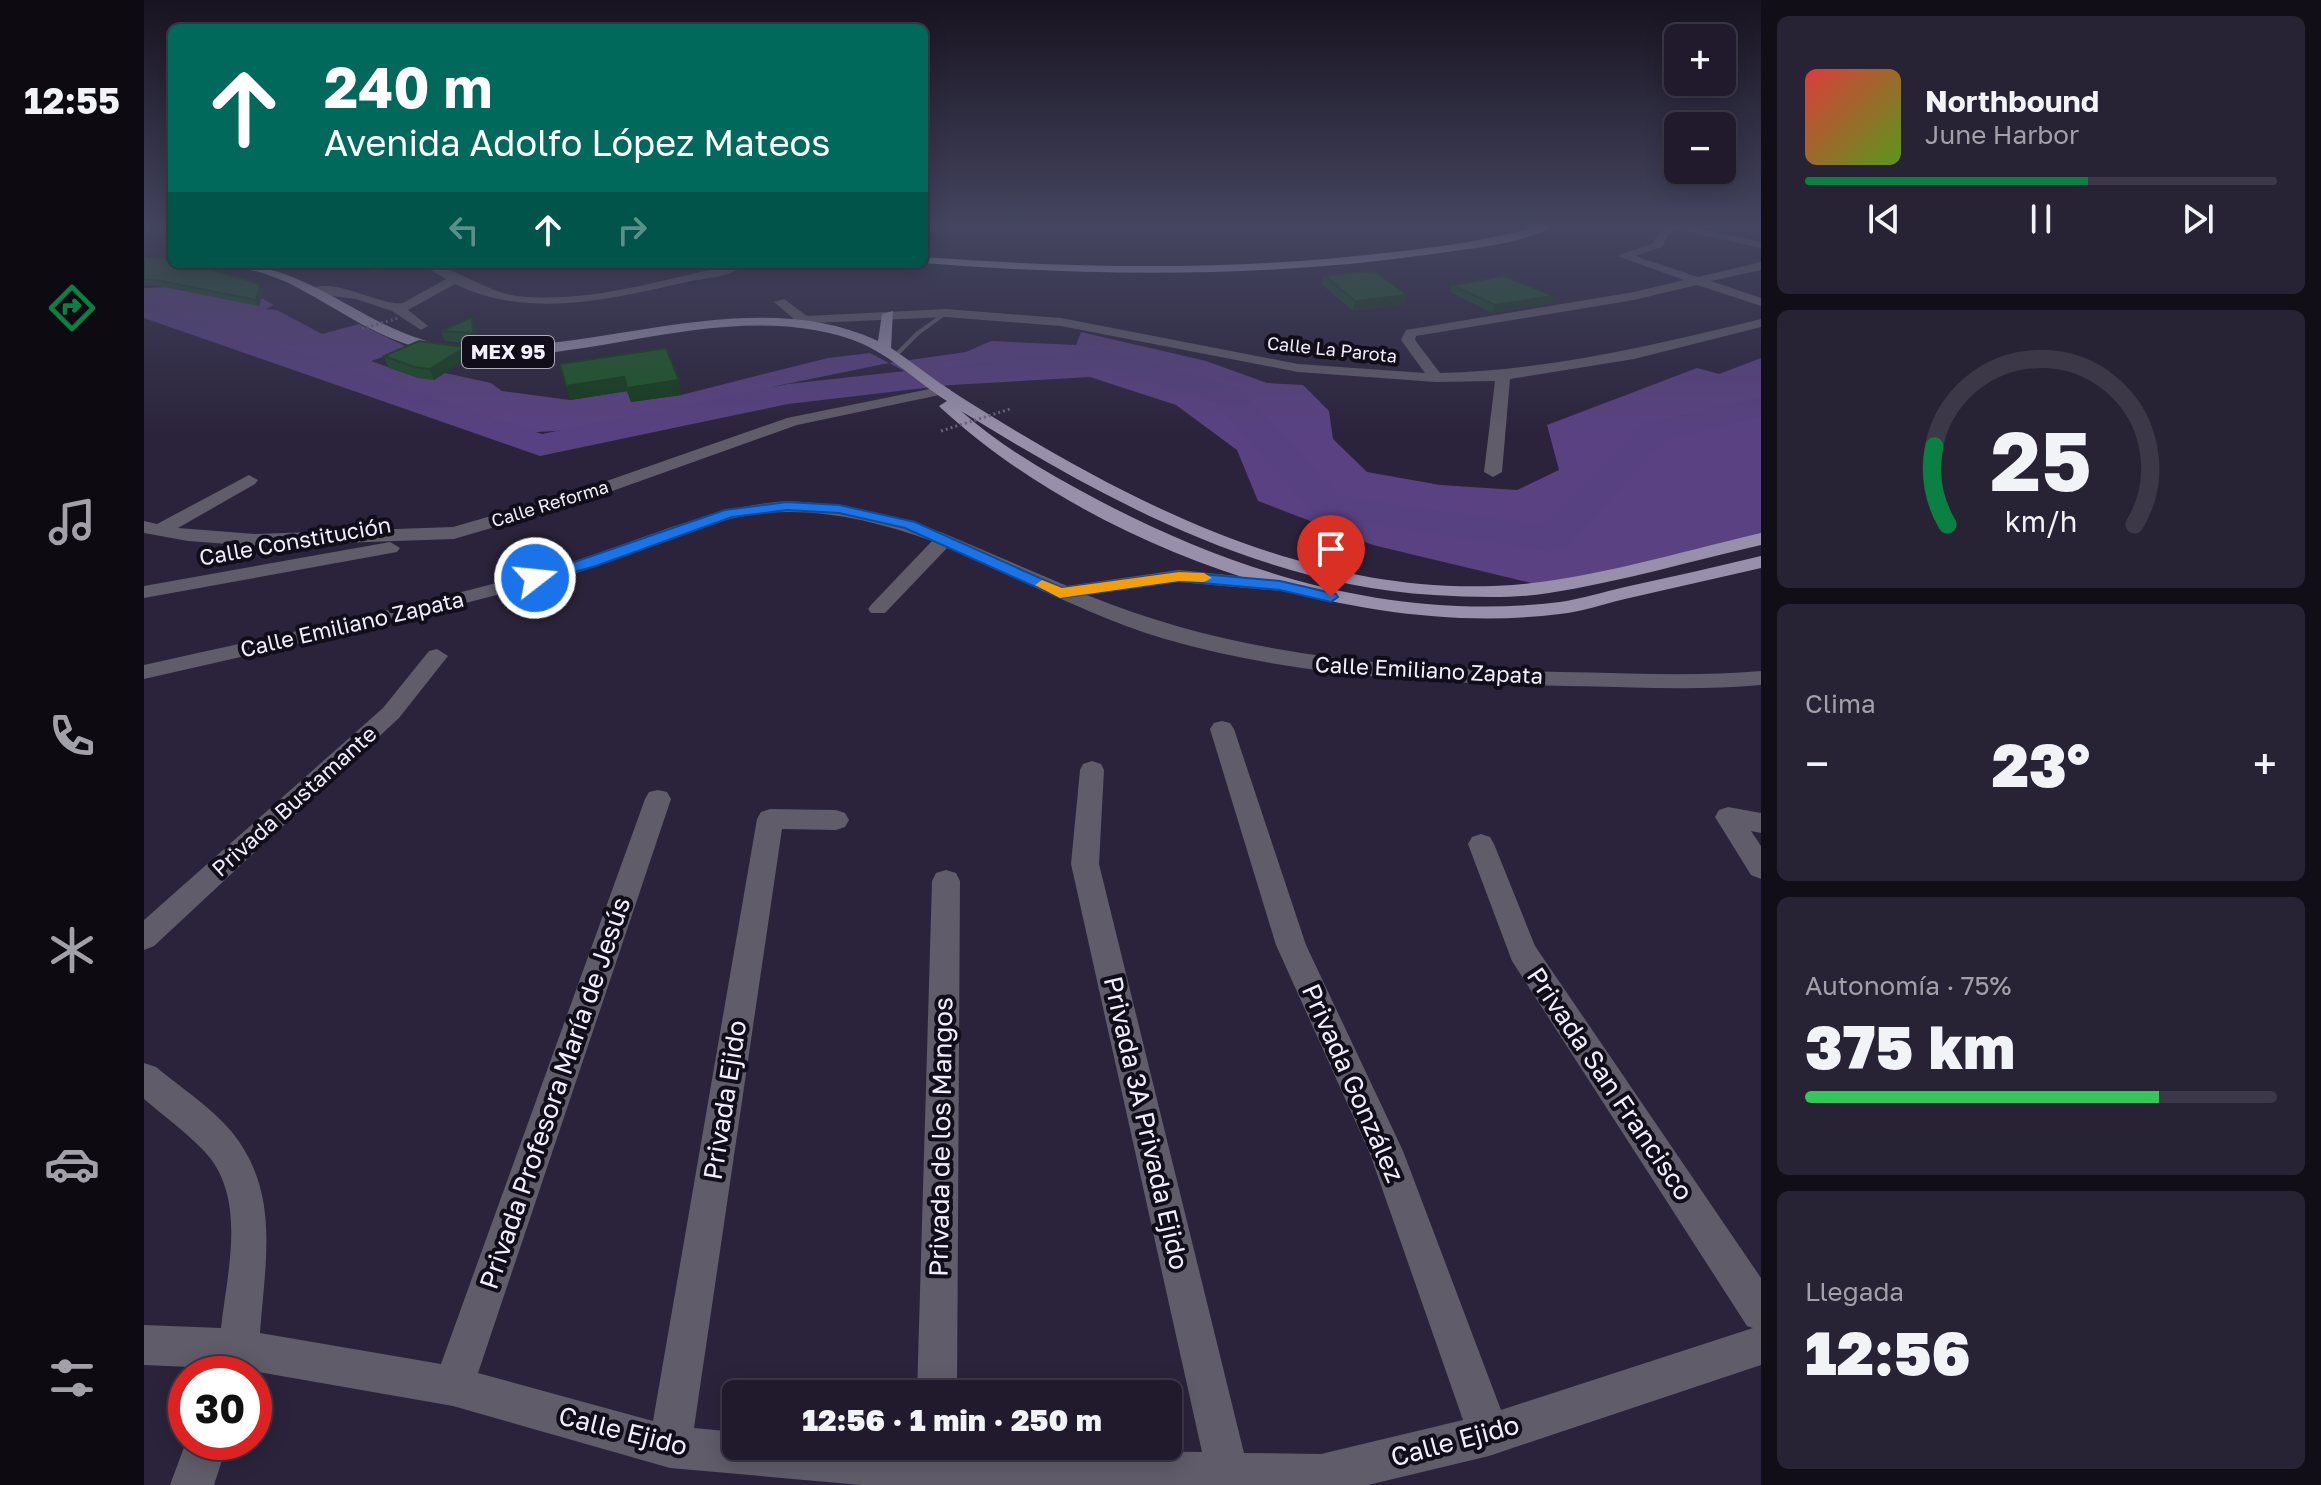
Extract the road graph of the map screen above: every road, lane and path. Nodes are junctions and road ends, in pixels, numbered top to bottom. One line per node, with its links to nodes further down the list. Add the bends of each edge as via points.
1 (325, 295): 13 (main road, MEX 95, via 393,336 465,351 519,352 721,325)
2 (359, 295): 10 (street)
3 (426, 295): 10 (street)
4 (493, 295): 5 (street)
5 (589, 295)
6 (1637, 295): 19 (street, via 1411,333 1408,340)
7 (1740, 295): 9 (street)
8 (780, 302): 13 (street)
9 (1761, 302)
10 (398, 313): 15 (street); 16 (path, bridge)
11 (946, 313): 12 (street, Calle La Parota); 17 (lane); 19 (street, Calle La Parota, via 1061,322 1298,368)
12 (888, 314): 13 (street, Calle La Parota); 17 (main road)
13 (801, 323): 17 (main road, MEX 95, via 852,335)
14 (1761, 323): 18 (street, Calle La Parota, via 1634,355)
15 (421, 326)
16 (362, 329)
17 (893, 355): 20 (main road, MEX 95)
18 (1503, 376): 19 (street, Calle La Parota); 23 (street)
19 (1436, 378)
20 (935, 387): 26 (street, Calle Reforma, via 793,421 584,495); 27 (main road, MEX 95, via 1056,462 1200,534 1258,558 1360,583 1437,592 1548,587); 30 (main road, MEX 95, via 972,430 1033,471 1202,558)
21 (1010, 409): 22 (path, bridge)
22 (941, 431)
23 (1493, 472)
24 (249, 480): 25 (street)
25 (151, 529): 26 (street, Calle Reforma, via 255,540)
26 (454, 533): 31 (street, Calle Constitución)
27 (1761, 539)
28 (944, 540): 32 (street, Calle Emiliano Zapata); 33 (street); 35 (street, Calle Emiliano Zapata, via 910,525 839,509 787,506 730,513 590,563 425,609)
29 (1761, 562): 30 (main road, MEX 95, via 1528,611 1408,609)
30 (1280, 585): 32 (street, via 1179,576)
31 (144, 592)
32 (1060, 593): 36 (street, Calle Emiliano Zapata, via 1169,633 1264,658 1363,671 1714,682)
33 (878, 609)
34 (437, 656): 45 (street, Privada Bustamante, via 391,713)
35 (144, 672)
36 (1761, 678)
37 (1222, 729): 55 (street, Privada González, via 1291,945 1386,1151)
38 (1092, 770): 59 (street, Privada 3A Privada Ejido, via 1085,864)
39 (658, 799): 54 (street, Privada Profesora María de Jesús)
40 (836, 820): 56 (street, Privada Ejido, via 770,819)
41 (1761, 823): 43 (street, via 1728,817)
42 (1481, 844): 47 (street, Privada San Francisco, via 1522,952)
43 (1761, 868)
44 (946, 881): 53 (street, Privada de los Mangos)
45 (144, 938)
46 (144, 1078): 51 (street, via 218,1141 240,1174 250,1217)
47 (1761, 1312)
48 (144, 1345): 50 (street, Calle Ejido)
49 (1761, 1345): 55 (street, Calle Ejido)
50 (207, 1356)
51 (236, 1356)
52 (272, 1365): 54 (street, Calle Ejido)
53 (937, 1380)
54 (453, 1386): 56 (street, Calle Ejido)
55 (1489, 1435): 60 (street, Calle Ejido)
56 (670, 1447): 58 (street, Calle Ejido)
57 (201, 1460): 61 (street)
58 (933, 1467): 59 (street, Calle Ejido)
59 (1228, 1474): 60 (street, Calle Ejido)
60 (1322, 1480)
61 (192, 1485)

